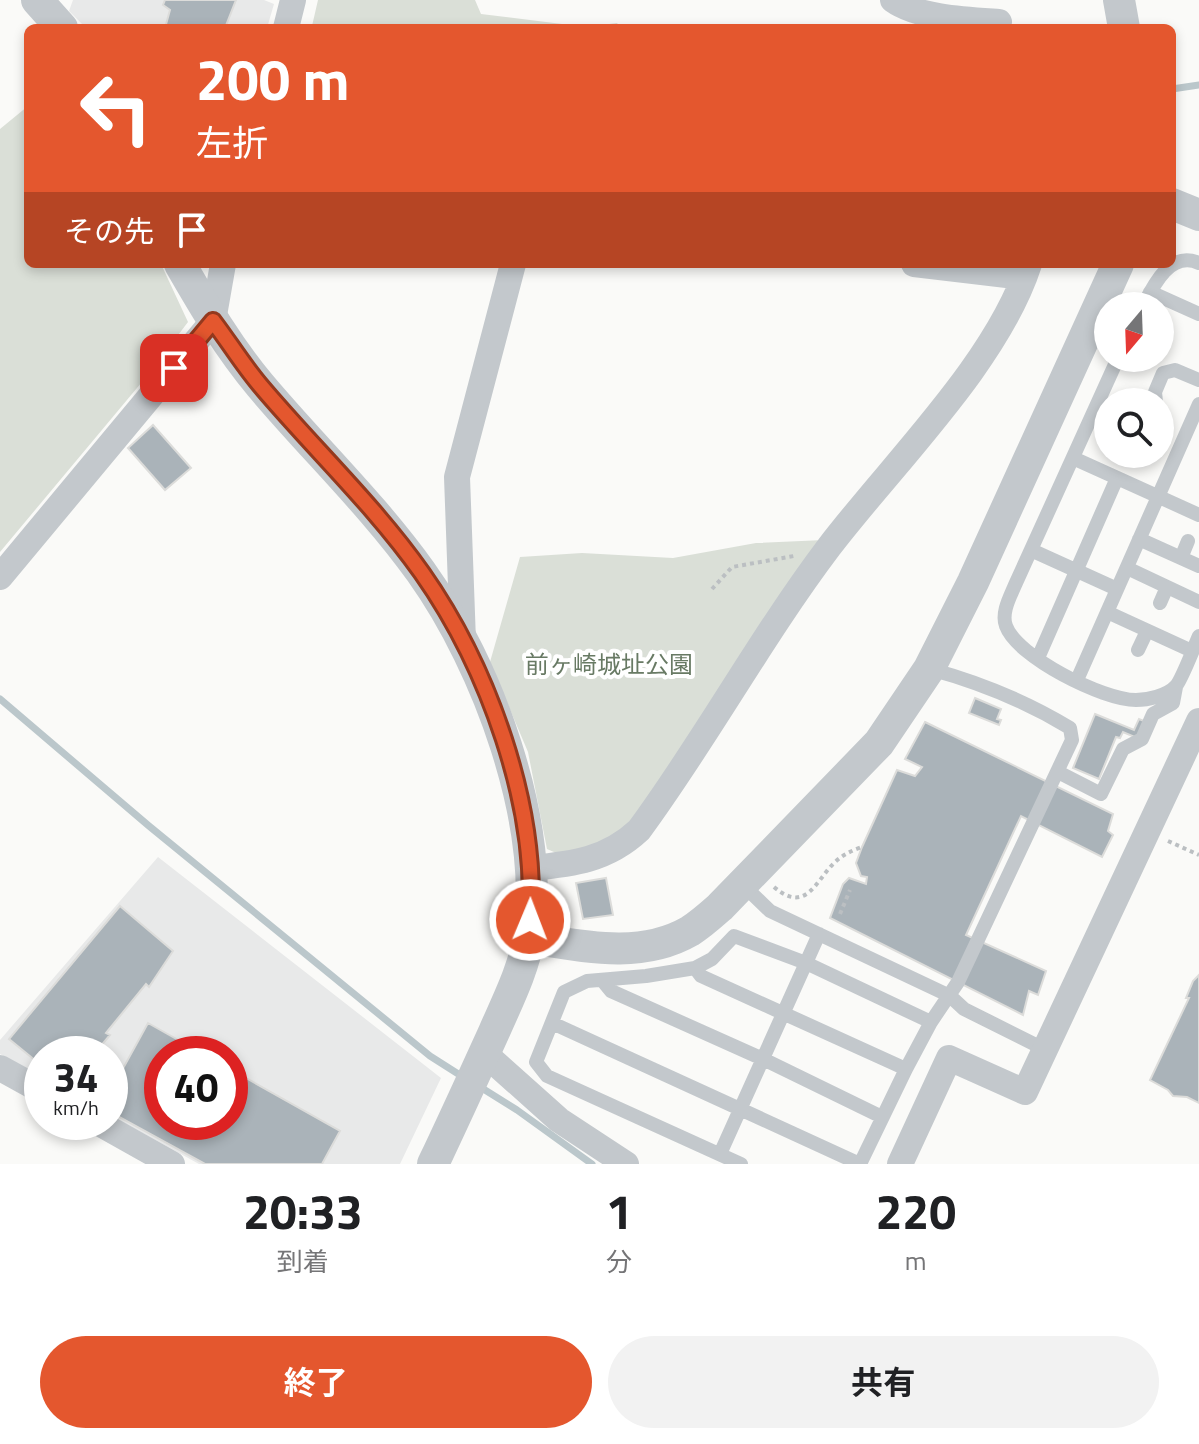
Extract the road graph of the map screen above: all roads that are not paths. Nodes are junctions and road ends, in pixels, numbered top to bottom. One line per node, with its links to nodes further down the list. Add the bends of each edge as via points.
1 (37, 0): 6 (street)
2 (293, 0): 7 (street)
3 (1119, 0): 8 (street)
4 (895, 11): 5 (street)
5 (999, 22)
6 (58, 24)
7 (287, 24)
8 (1123, 24)
9 (1176, 206): 10 (street)
10 (1199, 215)
11 (1199, 263): 12 (lane)
12 (1176, 264)
13 (182, 268): 23 (street)
14 (222, 268): 23 (street)
15 (512, 268): 48 (street, via 457,477)
16 (978, 268): 19 (street)
17 (1116, 268): 52 (street)
18 (1169, 268): 20 (lane)
19 (1026, 271): 57 (street, via 994,334 953,394 827,549 639,830 616,850 591,860)
20 (1150, 292)
21 (1174, 303): 22 (lane)
22 (1199, 314)
23 (213, 321): 40 (street); 48 (street, via 258,383 403,548)
24 (1199, 380): 25 (lane, via 1175,370 1163,373)
25 (1157, 388)
26 (1199, 404): 28 (lane)
27 (1094, 422): 29 (lane)
28 (1193, 435): 31 (lane)
29 (1073, 458): 30 (lane); 35 (lane)
30 (1117, 478): 31 (lane); 39 (lane)
31 (1158, 497): 32 (lane); 33 (lane)
32 (1199, 515)
33 (1139, 539): 36 (lane); 38 (lane)
34 (1188, 541): 36 (lane)
35 (1031, 550): 39 (lane); 51 (lane, via 1004,623 1013,639)
36 (1181, 558): 37 (lane)
37 (1199, 566)
38 (1127, 568): 41 (lane); 42 (lane)
39 (1076, 569): 42 (lane); 51 (lane)
40 (0, 577)
41 (1167, 587): 43 (lane); 44 (lane)
42 (1117, 589): 45 (lane)
43 (1199, 602)
44 (1160, 603)
45 (1107, 612): 46 (lane); 53 (lane)
46 (1147, 631): 49 (lane); 50 (lane)
47 (1199, 636): 50 (lane)
48 (464, 644): 57 (street, via 509,755)
49 (1138, 650)
50 (1192, 651): 54 (lane)
51 (1038, 658): 53 (lane)
52 (929, 669): 56 (lane, via 1004,695 1070,728 1072,740); 58 (street, via 879,743)
53 (1077, 680): 54 (lane, via 1134,700)
54 (1176, 687): 56 (lane, via 1173,703 1153,714 1142,739 1123,749 1101,794)
55 (1199, 721): 68 (street)
56 (1058, 772): 64 (lane)
57 (531, 868): 60 (street)
58 (756, 884): 59 (lane, via 770,911); 60 (street, via 692,930 658,943 612,949)
59 (819, 934): 61 (lane); 64 (lane)
60 (529, 938): 69 (street)
61 (806, 963): 62 (lane, via 734,936); 65 (lane); 66 (lane)
62 (695, 968): 63 (lane); 65 (lane, via 701,976)
63 (602, 980): 67 (lane, via 564,992); 70 (lane, via 611,991)
64 (950, 996): 66 (lane); 68 (lane, via 964,1009)
65 (784, 1012): 70 (lane); 72 (lane)
66 (931, 1022): 72 (lane)
67 (552, 1023): 76 (lane, via 536,1062 547,1076); 81 (lane)
68 (1046, 1050): 82 (street, via 1025,1092 949,1058)
69 (484, 1053): 78 (street); 79 (street, via 559,1120)
70 (763, 1059): 74 (lane); 76 (lane)
71 (0, 1068): 73 (street)
72 (906, 1069): 74 (lane)
73 (24, 1081)
74 (882, 1117): 81 (lane)
75 (128, 1139): 77 (street)
76 (720, 1154): 80 (lane)
77 (172, 1164)
78 (433, 1164)
79 (626, 1164)
80 (741, 1164)
81 (860, 1164)
82 (900, 1164)

